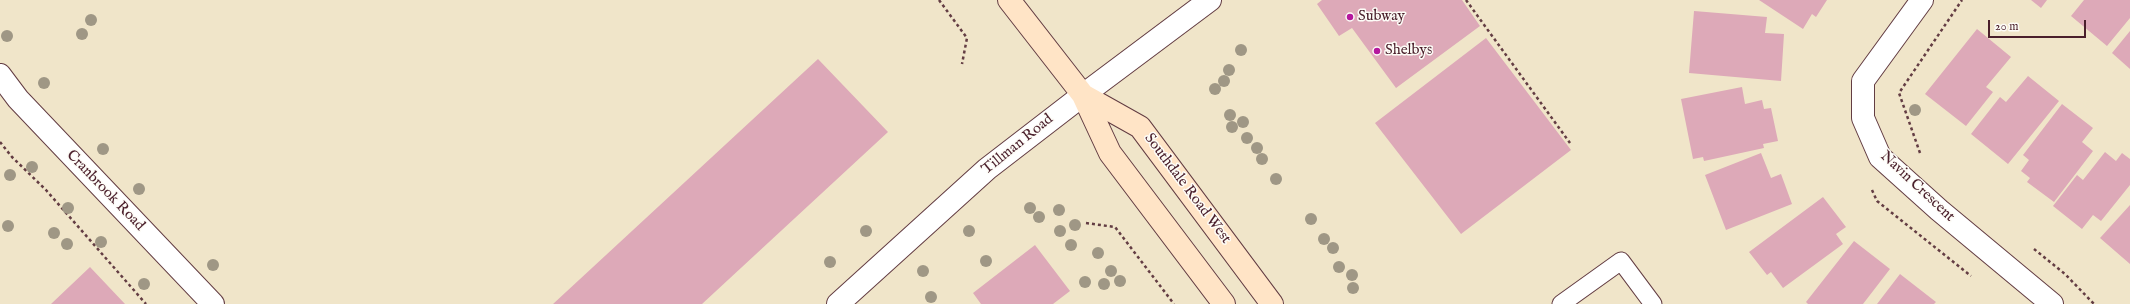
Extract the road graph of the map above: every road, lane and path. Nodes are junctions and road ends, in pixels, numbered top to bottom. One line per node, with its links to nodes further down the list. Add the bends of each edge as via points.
1 (939, 0): 7 (path, via 967,38)
2 (1008, 0): 9 (main road, Southdale Road West)
3 (1210, 0): 9 (street, Tillman Road)
4 (1466, 0): 11 (path)
5 (1922, 0): 23 (street, Navin Crescent, via 1863,81 1863,118 1880,157)
6 (1962, 0): 12 (path, via 1899,93)
7 (962, 64)
8 (0, 75): 16 (street, Cranbrook Road, via 18,99)
9 (1082, 95): 17 (street, Tillman Road, via 987,170); 19 (main road, Southdale Road West, via 1110,153); 20 (main road, Southdale Road West, via 1140,127)
10 (0, 142): 15 (path, via 46,190)
11 (1570, 143)
12 (1922, 158)
13 (1086, 223): 18 (path, via 1115,227)
14 (2029, 245): 24 (path, via 2066,274)
15 (146, 304)
16 (213, 304)
17 (838, 304)
18 (1174, 304)
19 (1224, 304)
20 (1272, 304)
21 (1561, 304): 22 (lane, via 1621,261)
22 (1653, 304)
23 (2052, 304)
24 (2094, 304)

